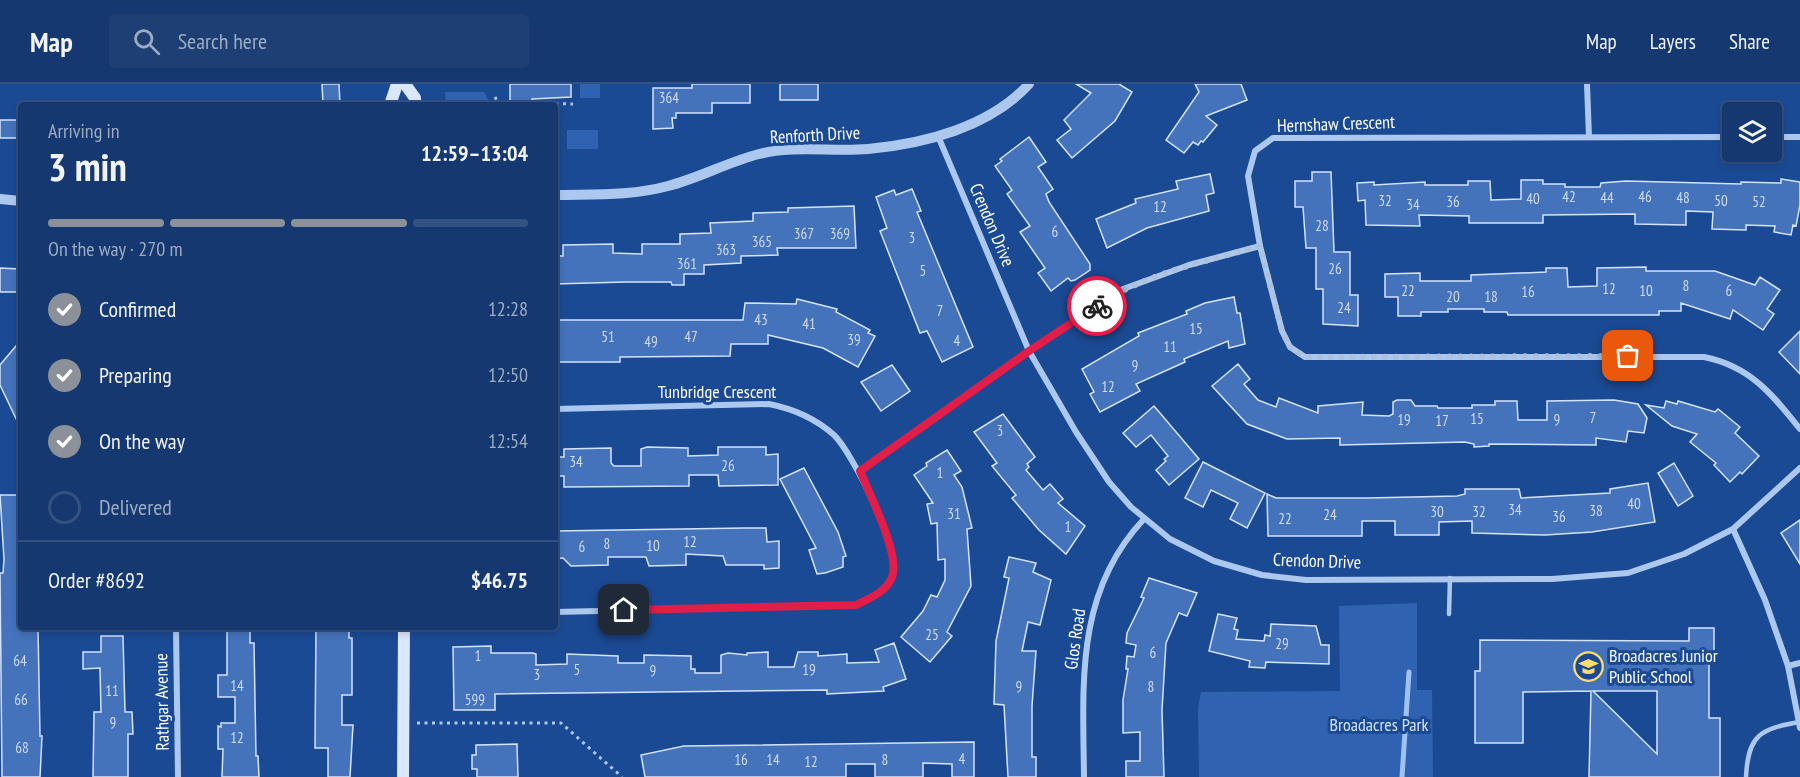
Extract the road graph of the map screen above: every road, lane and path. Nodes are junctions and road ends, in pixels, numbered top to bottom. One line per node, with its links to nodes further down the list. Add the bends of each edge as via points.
1 (397, 84): 6 (main road)
2 (405, 84): 7 (main road)
3 (1029, 84): 11 (street, Renforth Drive, via 986,117)
4 (1587, 84): 12 (street)
5 (495, 97): 8 (path)
6 (391, 102)
7 (415, 102)
8 (498, 102)
9 (558, 104): 10 (path)
10 (573, 104)
11 (938, 136): 16 (street, Renforth Drive, via 868,149 759,154 659,188); 20 (street, Crendon Drive)
12 (1589, 137): 13 (street, Hernshaw Crescent); 19 (street, Hernshaw Crescent, via 1273,138 1255,151 1248,176)
13 (1722, 137)
14 (1782, 137): 15 (street)
15 (1800, 137)
16 (558, 195)
17 (0, 199): 18 (street)
18 (18, 201)
19 (1260, 246): 20 (street, via 1189,265 1123,289); 22 (street, Hernshaw Crescent, via 1282,331 1290,347 1305,357 1704,357 1728,363 1759,381)
20 (1029, 351): 24 (street); 25 (street, Crendon Drive, via 1109,482)
21 (558, 409): 24 (street, Tunbridge Crescent, via 769,404 792,408 835,436)
22 (1800, 429)
23 (1800, 468): 26 (street, Crendon Drive)
24 (860, 471): 28 (street, Tunbridge Crescent, via 894,558 893,576 881,592 856,605)
25 (1144, 519): 27 (street, Crendon Drive, via 1199,555 1262,575 1306,579); 39 (street, Glos Road, via 1114,556 1090,618 1083,687)
26 (1733, 529): 27 (street, Crendon Drive, via 1684,554 1628,573 1552,579); 33 (street, via 1765,600)
27 (1450, 578): 29 (lane)
28 (558, 612)
29 (1449, 614)
30 (176, 630): 36 (street, Rathgar Avenue)
31 (404, 630): 34 (main road)
32 (1800, 663): 33 (street)
33 (1788, 666): 35 (street)
34 (403, 723): 37 (main road); 38 (path, via 561,723)
35 (1799, 725): 40 (lane, via 1774,726 1759,734 1749,752)
36 (178, 777)
37 (403, 777)
38 (622, 777)
39 (1084, 777)
40 (1746, 777)

